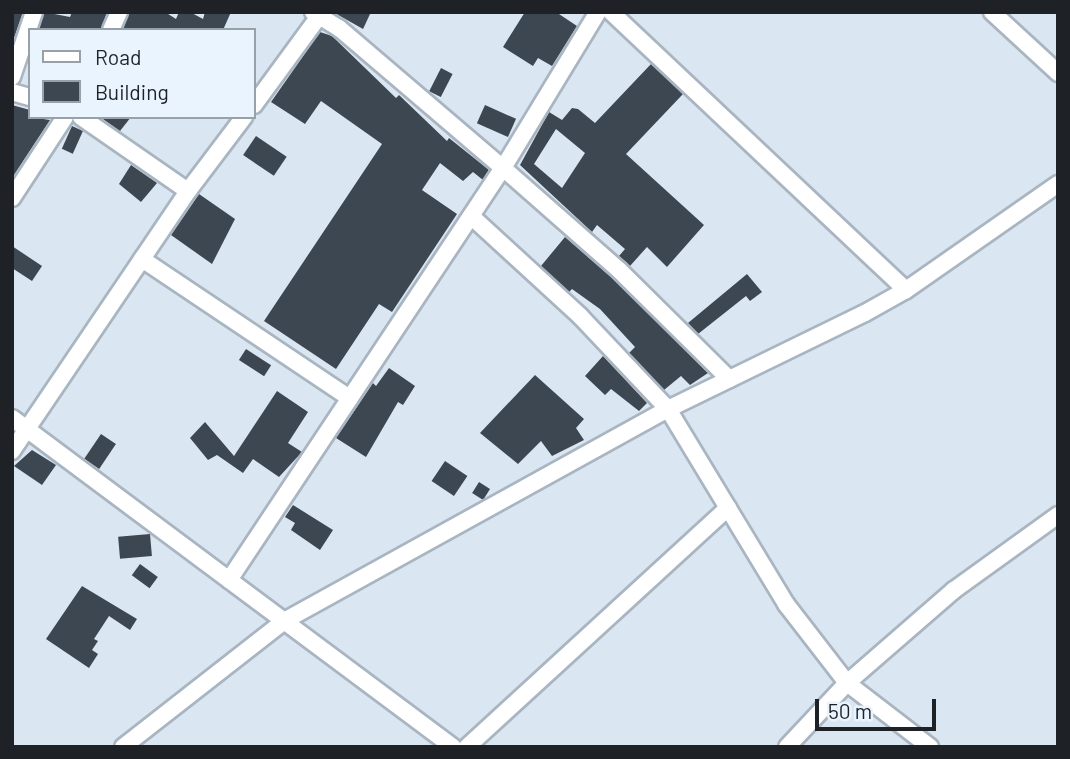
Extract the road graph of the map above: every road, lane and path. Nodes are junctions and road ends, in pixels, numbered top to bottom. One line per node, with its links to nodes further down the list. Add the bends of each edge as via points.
1 (119, 12): 6 (street)
2 (598, 12): 14 (street)
3 (611, 12): 20 (street)
4 (992, 12): 8 (street)
5 (319, 14): 10 (street); 14 (street)
6 (112, 28)
7 (28, 30): 9 (street)
8 (1058, 73)
9 (12, 77)
10 (256, 102)
11 (64, 119): 17 (street)
12 (84, 119): 16 (street)
13 (242, 119): 16 (street)
14 (503, 167): 18 (street); 21 (street, via 629,280)
15 (1058, 184): 20 (street)
16 (188, 191): 19 (street)
17 (12, 198)
18 (471, 216): 22 (street); 23 (street, via 580,316)
19 (142, 259): 22 (street); 25 (street)
20 (906, 290): 21 (street)
21 (729, 379): 23 (street)
22 (350, 398): 29 (street)
23 (668, 409): 27 (street); 30 (street)
24 (12, 418): 25 (street)
25 (27, 429): 26 (street); 29 (street)
26 (12, 451)
27 (728, 508): 31 (street, via 786,604); 34 (street)
28 (1058, 515): 31 (street, via 954,590)
29 (229, 580): 30 (street)
30 (284, 621): 32 (street); 33 (street)
31 (847, 682): 35 (street); 36 (street)
32 (123, 747)
33 (453, 747)
34 (467, 747)
35 (787, 747)
36 (930, 747)

